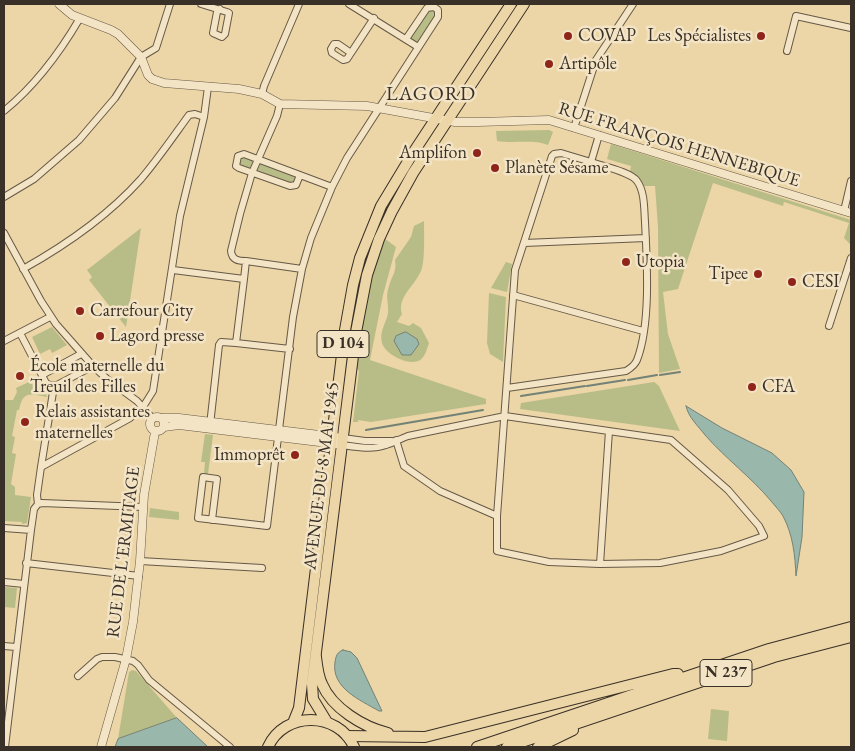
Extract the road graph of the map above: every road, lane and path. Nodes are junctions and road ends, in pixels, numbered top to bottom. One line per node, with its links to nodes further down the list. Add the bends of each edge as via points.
1 (58, 4): 10 (street)
2 (170, 4): 17 (street, via 158,43 154,50)
3 (201, 4): 9 (street)
4 (299, 4): 19 (street)
5 (349, 4): 11 (street)
6 (511, 4): 24 (main road, AVENUE DU 8 MAI 1945 / D 104)
7 (524, 4): 25 (main road, AVENUE DU 8 MAI 1945 / D 104)
8 (633, 4): 26 (street, via 596,60)
9 (220, 10)
10 (80, 18): 17 (street, via 118,34); 22 (street, via 45,71)
11 (374, 18): 13 (street); 16 (street)
12 (851, 28): 15 (street, via 796,16)
13 (406, 40): 14 (street); 14 (street, via 427,8 434,7 438,10 438,17)
14 (418, 47): 21 (street)
15 (787, 51)
16 (351, 52)
17 (141, 58): 18 (street, via 152,79); 34 (street, via 115,98 79,140 34,179)
18 (208, 87): 19 (street); 23 (street)
19 (262, 94): 20 (street)
20 (280, 104): 21 (street, RUE FRANÇOIS HENNEBIQUE); 28 (street)
21 (378, 108): 24 (street, RUE FRANÇOIS HENNEBIQUE); 33 (street)
22 (4, 112)
23 (204, 116): 41 (street, via 189,115 140,179 97,221); 43 (street, via 180,216)
24 (436, 118): 25 (street, RUE FRANÇOIS HENNEBIQUE); 69 (main road, AVENUE DU 8 MAI 1945 / D 104, via 390,190 360,258 347,313)
25 (448, 120): 26 (street, RUE FRANÇOIS HENNEBIQUE, via 550,120); 71 (main road, AVENUE DU 8 MAI 1945 / D 104, via 400,196 371,262 358,315)
26 (574, 128): 27 (street, RUE FRANÇOIS HENNEBIQUE)
27 (599, 135): 29 (street); 35 (street, RUE FRANÇOIS HENNEBIQUE)
28 (258, 159): 30 (street); 30 (street, via 244,154 238,156 236,166); 31 (street)
29 (591, 162): 37 (street, via 637,180 643,196); 38 (street, via 561,153 553,155)
30 (252, 173): 31 (street, via 293,187); 40 (street, via 231,251 235,259)
31 (300, 175): 33 (street)
32 (851, 181): 35 (street)
33 (332, 187): 42 (street)
34 (4, 197)
35 (848, 212)
36 (4, 233): 41 (street)
37 (646, 238): 38 (street); 48 (street, via 647,285)
38 (524, 243): 45 (street, via 515,270)
39 (851, 258): 47 (street)
40 (246, 262): 42 (street); 44 (street)
41 (23, 269): 46 (street)
42 (302, 269): 52 (street)
43 (173, 270): 44 (street); 60 (street, via 152,392)
44 (244, 279): 51 (street)
45 (513, 295): 48 (street); 58 (street)
46 (50, 317): 49 (street); 53 (street)
47 (829, 326)
48 (643, 331): 58 (street, via 637,361 626,371)
49 (20, 333): 50 (street); 55 (street)
50 (4, 341)
51 (236, 343): 52 (street); 64 (street, via 224,341 219,345)
52 (290, 348): 68 (street)
53 (81, 354): 54 (street); 55 (street)
54 (93, 366): 57 (street); 60 (street)
55 (42, 375): 56 (street)
56 (46, 383): 57 (street); 59 (street)
57 (54, 386): 59 (street)
58 (507, 388): 61 (street)
59 (52, 397): 72 (street)
60 (143, 407): 63 (street); 72 (street, via 130,418)
61 (505, 416): 66 (street); 70 (street); 75 (street)
62 (162, 418): 63 (street); 64 (street); 65 (street)
63 (152, 419): 67 (street, via 150,427)
64 (210, 425): 65 (street); 68 (street)
65 (164, 427): 67 (street)
66 (609, 431): 81 (street); 81 (street, via 671,440 677,444 728,490 764,536 721,552 660,563)
67 (155, 432): 74 (street, RUE DE L'ERMITAGE)
68 (279, 434): 69 (street); 76 (street, via 267,526)
69 (331, 440): 71 (street); 97 (main road, AVENUE DU 8 MAI 1945 / D 104, via 299,708)
70 (396, 440): 71 (street, via 376,448); 75 (street, via 404,466 440,491)
71 (342, 442): 90 (main road, AVENUE DU 8 MAI 1945 / D 104)
72 (41, 466): 73 (street)
73 (38, 504): 74 (street); 78 (street, via 34,509)
74 (143, 507): 79 (street, RUE DE L'ERMITAGE)
75 (497, 516): 81 (street, via 497,551 549,562)
76 (212, 520): 76 (street, via 217,479 203,477 198,518)
77 (4, 528): 78 (street)
78 (31, 530): 80 (street)
79 (140, 561): 82 (street); 83 (street, RUE DE L'ERMITAGE)
80 (26, 562): 83 (street); 85 (street)
81 (600, 564)
82 (262, 568)
83 (139, 576): 91 (street, RUE DE L'ERMITAGE)
84 (4, 582): 85 (street)
85 (24, 584): 89 (street)
86 (851, 627): 92 (main road, N 237)
87 (851, 637): 94 (main road, N 237, via 774,657)
88 (4, 646): 89 (street)
89 (16, 647): 95 (street)
90 (316, 657): 96 (main road, AVENUE DU 8 MAI 1945 / D 104, via 312,692); 99 (main road, via 321,683 336,704 376,730)
91 (126, 659): 93 (street, via 102,657); 101 (street); 102 (street, RUE DE L'ERMITAGE, via 138,665 149,680)
92 (694, 673): 99 (main road, via 673,674 425,737); 105 (main road, N 237)
93 (78, 676)
94 (603, 714): 106 (main road, N 237); 107 (main road, via 587,725)
95 (6, 722): 100 (street)
96 (326, 722): 97 (main road, via 310,719); 98 (main road, AVENUE DU 8 MAI 1945)
97 (292, 723): 103 (main road, via 276,735)
98 (347, 736): 99 (main road); 104 (main road, AVENUE DU 8 MAI 1945)
99 (403, 737)
100 (5, 747)
101 (101, 747)
102 (230, 747)
103 (268, 747)
104 (354, 747)
105 (477, 747)
106 (507, 747)
107 (538, 747)

